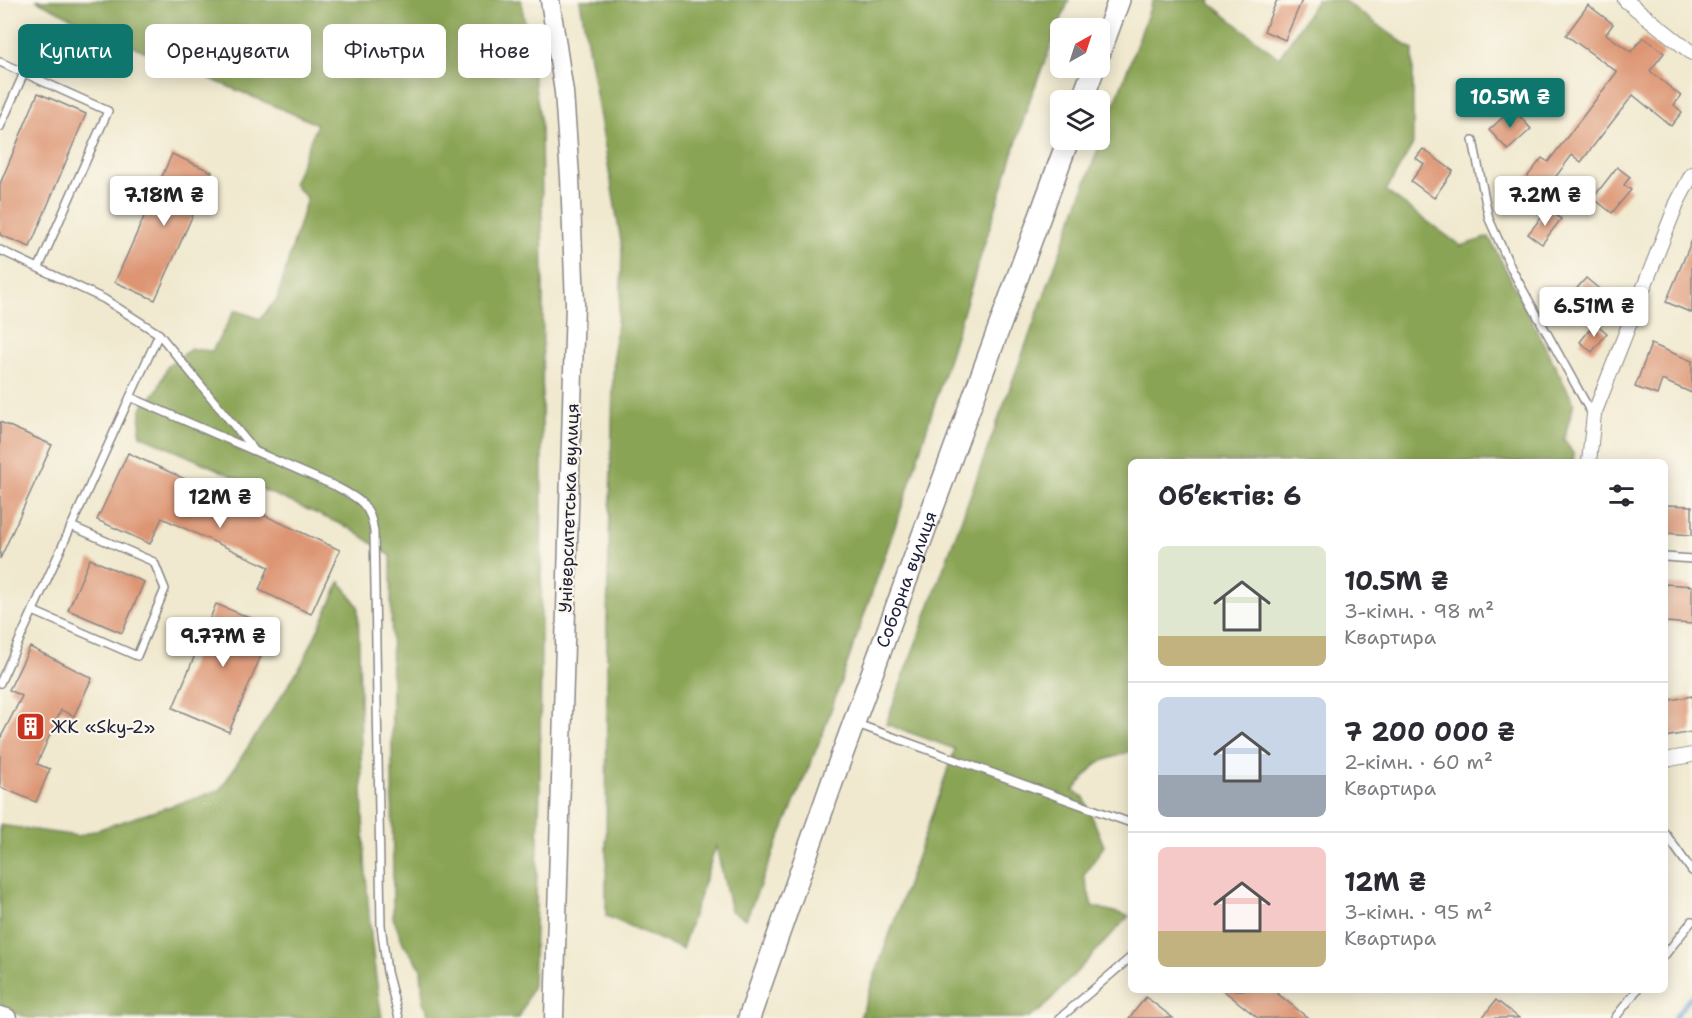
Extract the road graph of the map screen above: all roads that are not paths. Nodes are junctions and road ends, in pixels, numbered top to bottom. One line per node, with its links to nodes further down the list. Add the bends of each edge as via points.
1 (550, 0): 39 (main road, Університетська вулиця, via 564,92 575,304)
2 (1119, 0): 4 (main road)
3 (1625, 0): 5 (street)
4 (1110, 25)
5 (1692, 53)
6 (0, 62): 7 (lane)
7 (18, 70)
8 (22, 78): 10 (lane)
9 (35, 78): 15 (lane, via 108,111)
10 (0, 127)
11 (1473, 140): 18 (lane, via 1489,219 1512,270)
12 (1064, 150): 26 (main road, Соборна вулиця)
13 (1692, 174): 18 (street)
14 (0, 250): 15 (lane)
15 (39, 267): 16 (lane, via 104,299)
16 (159, 334): 17 (lane); 19 (lane)
17 (130, 397): 19 (lane); 21 (lane)
18 (1594, 414): 20 (street)
19 (255, 452): 38 (lane, via 358,499 373,523 381,925 387,972)
20 (1589, 459)
21 (71, 526): 24 (lane); 24 (lane, via 154,562 165,589 137,656)
22 (1668, 557): 23 (lane)
23 (1692, 559)
24 (33, 611): 25 (lane)
25 (0, 683)
26 (854, 723): 29 (lane); 40 (main road, Соборна вулиця)
27 (1692, 755): 28 (street)
28 (1668, 759)
29 (1128, 822)
30 (1668, 837): 31 (lane)
31 (1692, 871)
32 (1692, 921): 33 (lane)
33 (1668, 951)
34 (1128, 960): 41 (lane)
35 (1635, 993): 42 (lane)
36 (0, 1016): 37 (main road)
37 (7, 1018)
38 (399, 1018)
39 (554, 1018)
40 (749, 1018)
41 (1060, 1018)
42 (1615, 1018)

